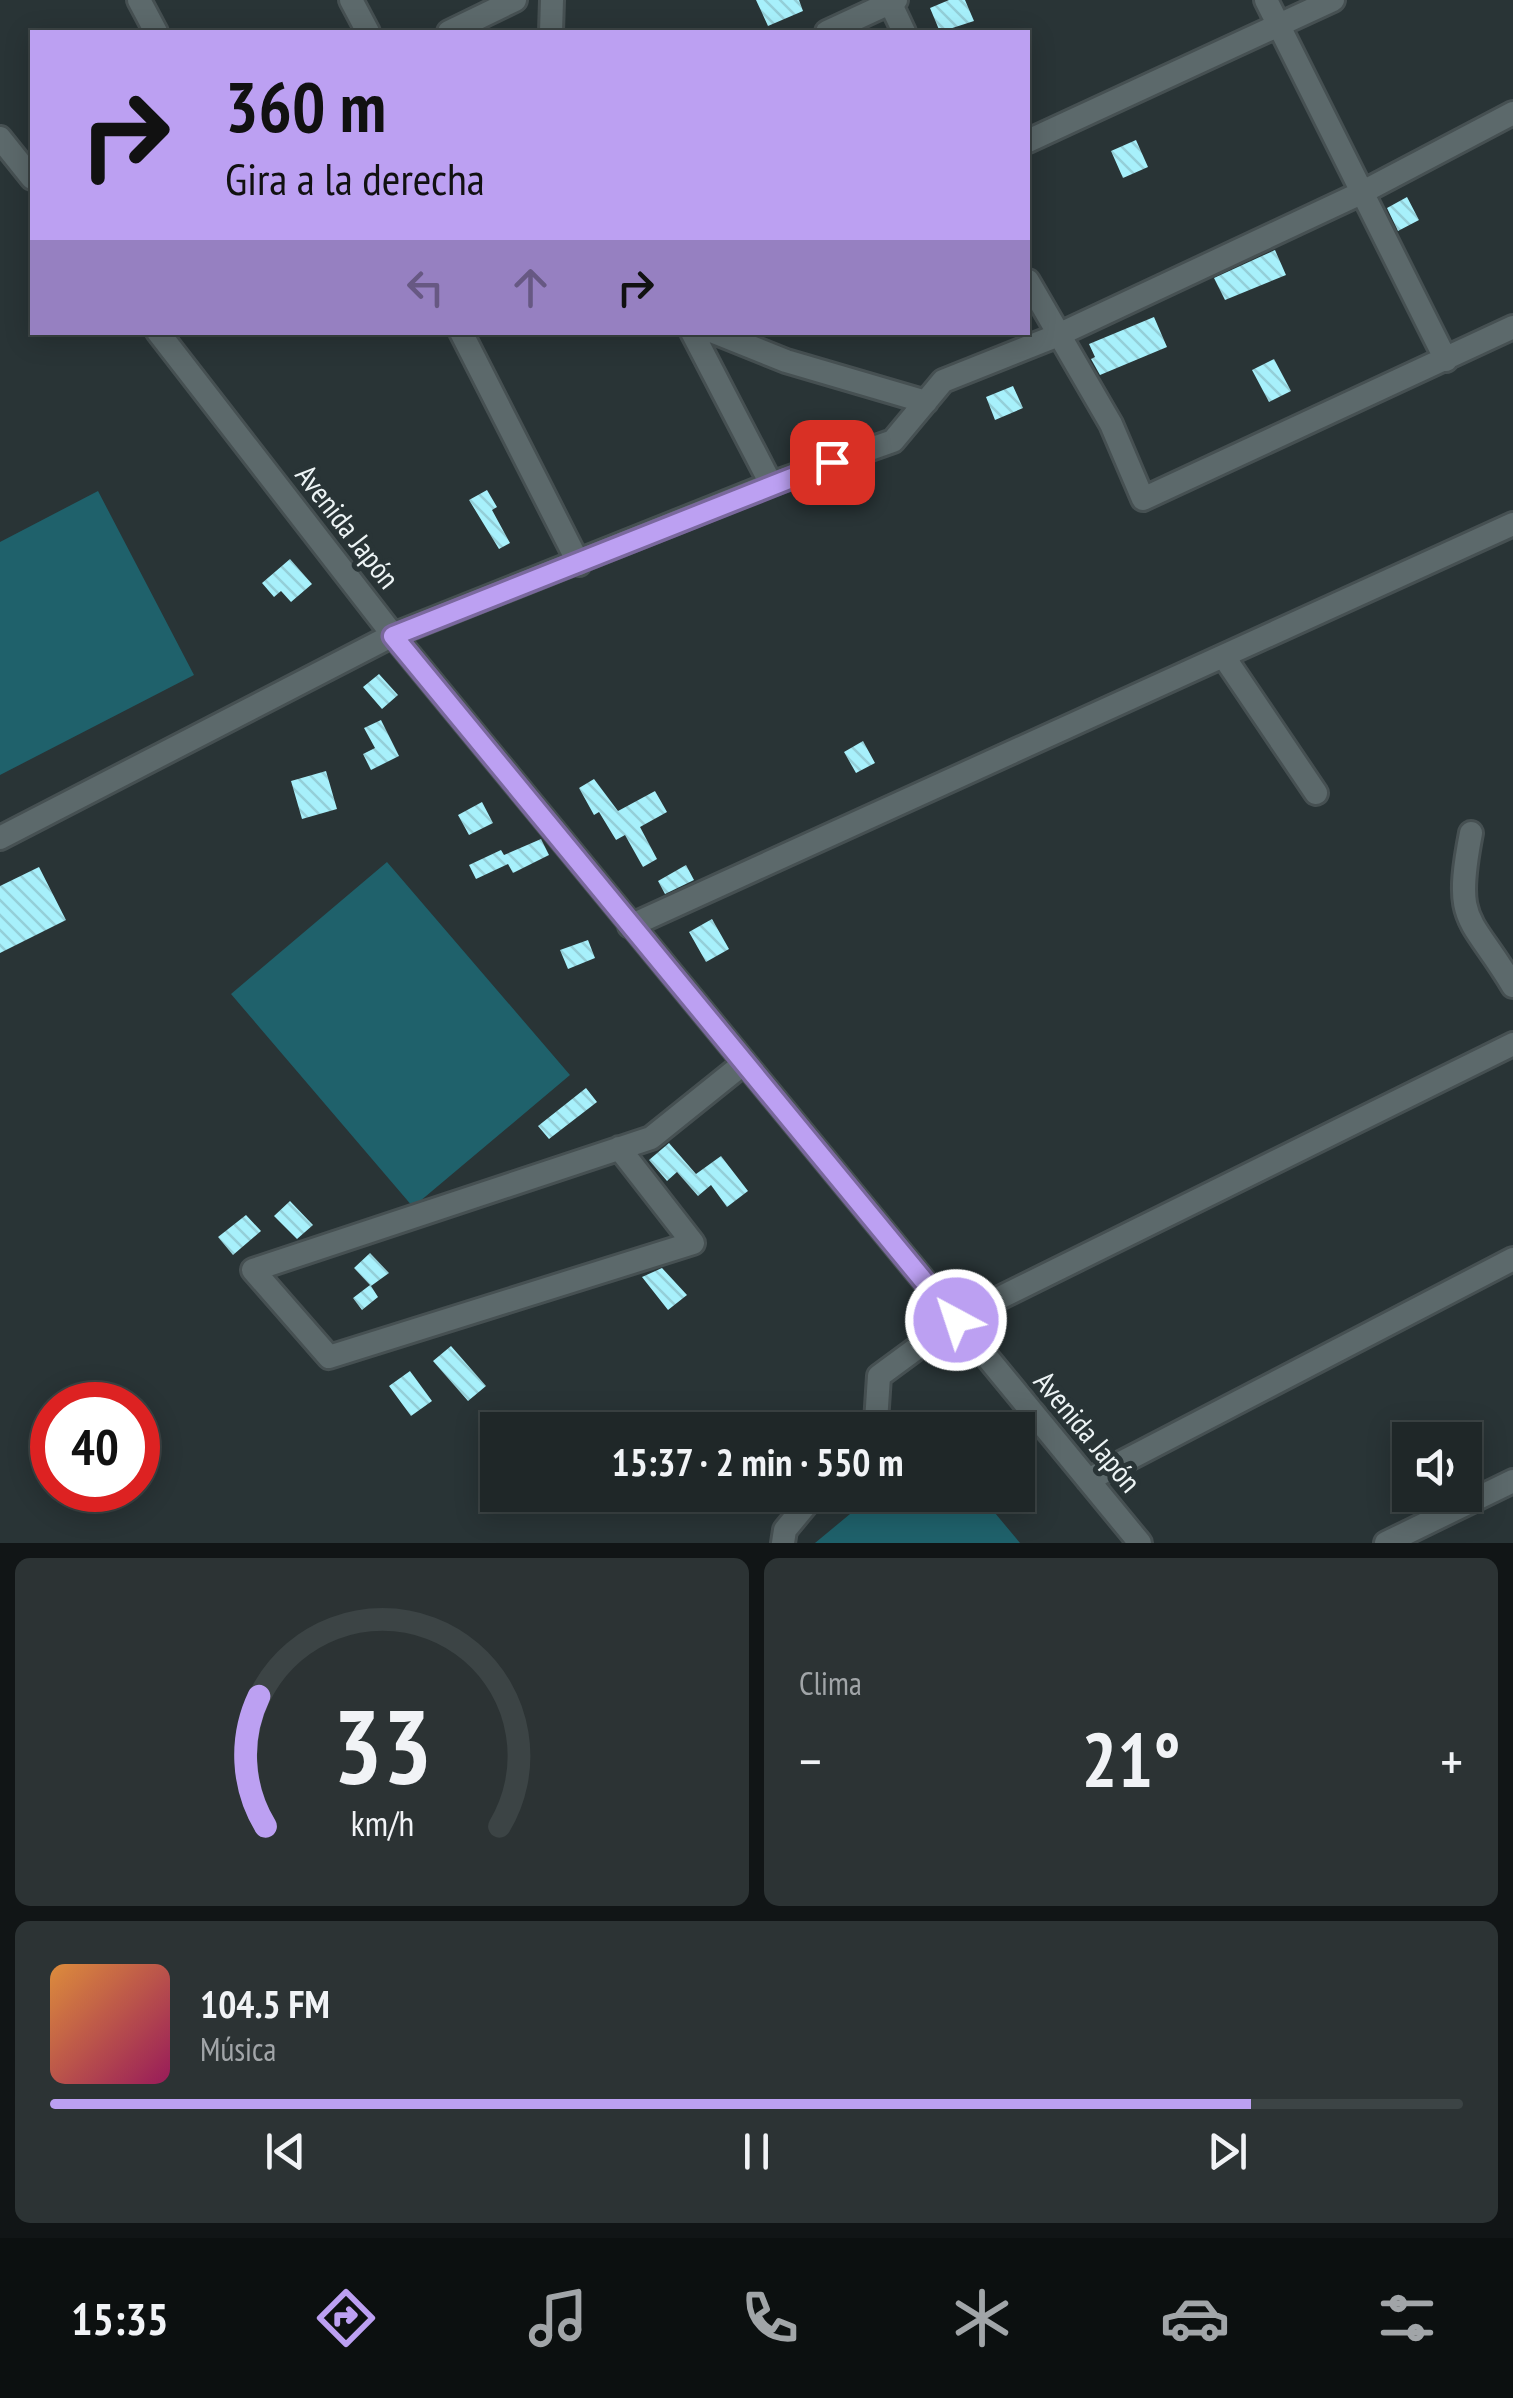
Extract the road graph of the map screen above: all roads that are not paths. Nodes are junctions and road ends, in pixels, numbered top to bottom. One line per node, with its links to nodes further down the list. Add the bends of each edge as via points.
1 (139, 0): 9 (street)
2 (351, 0): 10 (street)
3 (515, 0): 11 (street)
4 (552, 0): 12 (street)
5 (1266, 0): 8 (street)
6 (1332, 0): 8 (street)
7 (892, 1): 13 (street); 14 (street)
8 (1279, 27): 17 (street); 19 (street)
9 (155, 30)
10 (367, 30)
11 (453, 30)
12 (550, 30)
13 (831, 30)
14 (903, 30)
15 (1513, 112): 19 (street)
16 (0, 138): 18 (street)
17 (1030, 140)
18 (30, 176)
19 (1361, 194): 26 (street); 27 (street)
20 (1030, 285): 26 (street)
21 (1513, 327): 27 (street)
22 (169, 335): 32 (street, Avenida Japón)
23 (463, 335): 31 (street)
24 (694, 335): 29 (street)
25 (721, 335): 28 (street)
26 (1056, 336): 27 (street, via 1110,424 1142,499); 28 (street, via 943,381)
27 (1446, 360)
28 (926, 402): 29 (street, via 894,442)
29 (771, 484): 31 (street)
30 (1513, 524): 33 (street)
31 (580, 564): 32 (street)
32 (393, 636): 36 (street); 37 (street, Avenida Japón)
33 (1224, 657): 34 (street); 37 (street)
34 (1316, 793)
35 (1471, 833): 38 (street, via 1462,902 1473,933)
36 (0, 838)
37 (630, 926): 40 (street, Avenida Japón)
38 (1513, 986)
39 (1513, 1044): 43 (street)
40 (744, 1064): 41 (street, via 650,1138); 43 (street, Avenida Japón)
41 (619, 1148): 41 (street, via 693,1242 330,1357 253,1270)
42 (1513, 1259): 45 (street)
43 (956, 1320): 44 (street, via 879,1376); 45 (street, Avenida Japón)
44 (877, 1412)
45 (1088, 1480): 49 (street, Avenida Japón)
46 (1513, 1481): 50 (street)
47 (799, 1512): 48 (street, via 784,1530)
48 (784, 1543)
49 (1140, 1543)
50 (1386, 1543)

